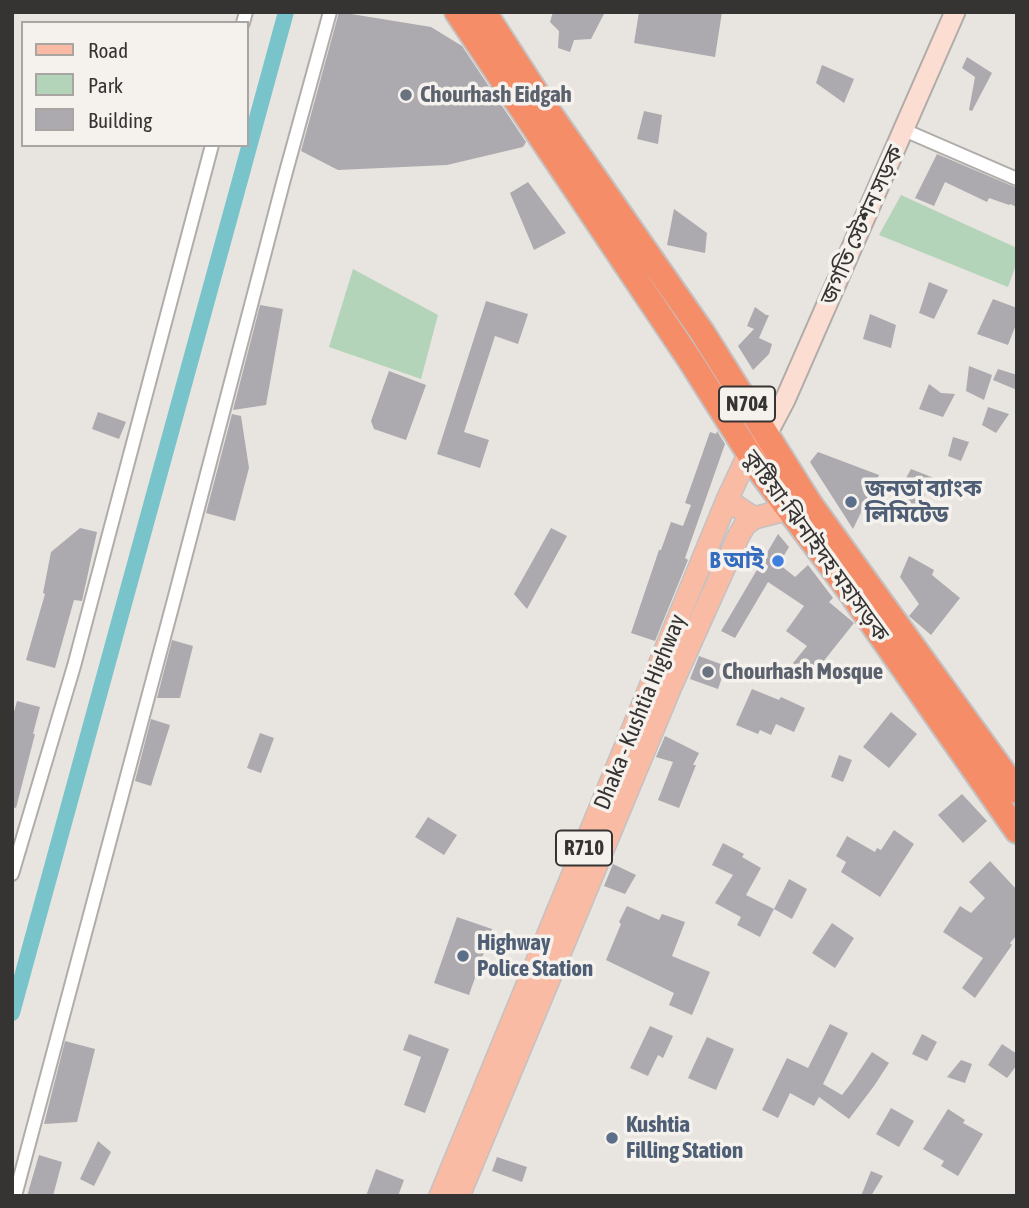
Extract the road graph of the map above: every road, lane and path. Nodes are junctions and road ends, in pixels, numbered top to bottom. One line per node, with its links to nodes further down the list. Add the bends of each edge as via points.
1 (330, 12): 19 (street)
2 (457, 12): 5 (highway, কুষ্টিয়া-ঝিনাইদহ মহাসড়ক / N704)
3 (484, 12): 5 (highway, কুষ্টিয়া-ঝিনাইদহ মহাসড়ক / N704)
4 (955, 12): 6 (street, জগতি স্টেশন সড়ক)
5 (530, 102): 9 (highway, কুষ্টিয়া-ঝিনাইদহ মহাসড়ক / N704, via 702,332)
6 (904, 130): 8 (street); 9 (street, জগতি স্টেশন সড়ক, via 785,400)
7 (211, 147): 15 (street, via 74,666)
8 (1017, 179)
9 (758, 444): 10 (main road, Dhaka - Kushtia Highway / R710); 11 (highway, কুষ্টিয়া-ঝিনাইদহ মহাসড়ক / N704)
10 (727, 500): 12 (main road); 17 (main road, Dhaka - Kushtia Highway / R710)
11 (799, 506): 12 (main road); 13 (highway, কুষ্টিয়া-ঝিনাইদহ মহাসড়ক / N704); 14 (highway, কুষ্টিয়া-ঝিনাইদহ মহাসড়ক / N704, via 846,586)
12 (754, 518): 17 (main road, Dhaka - Kushtia Highway / R710, via 739,535)
13 (1017, 792)
14 (1017, 831)
15 (18, 833): 16 (street)
16 (12, 874)
17 (551, 951): 18 (main road, Dhaka - Kushtia Highway / R710)
18 (470, 1147): 20 (main road, Dhaka - Kushtia Highway / R710); 21 (main road, Dhaka - Kushtia Highway / R710)
19 (15, 1196)
20 (440, 1196)
21 (459, 1196)

